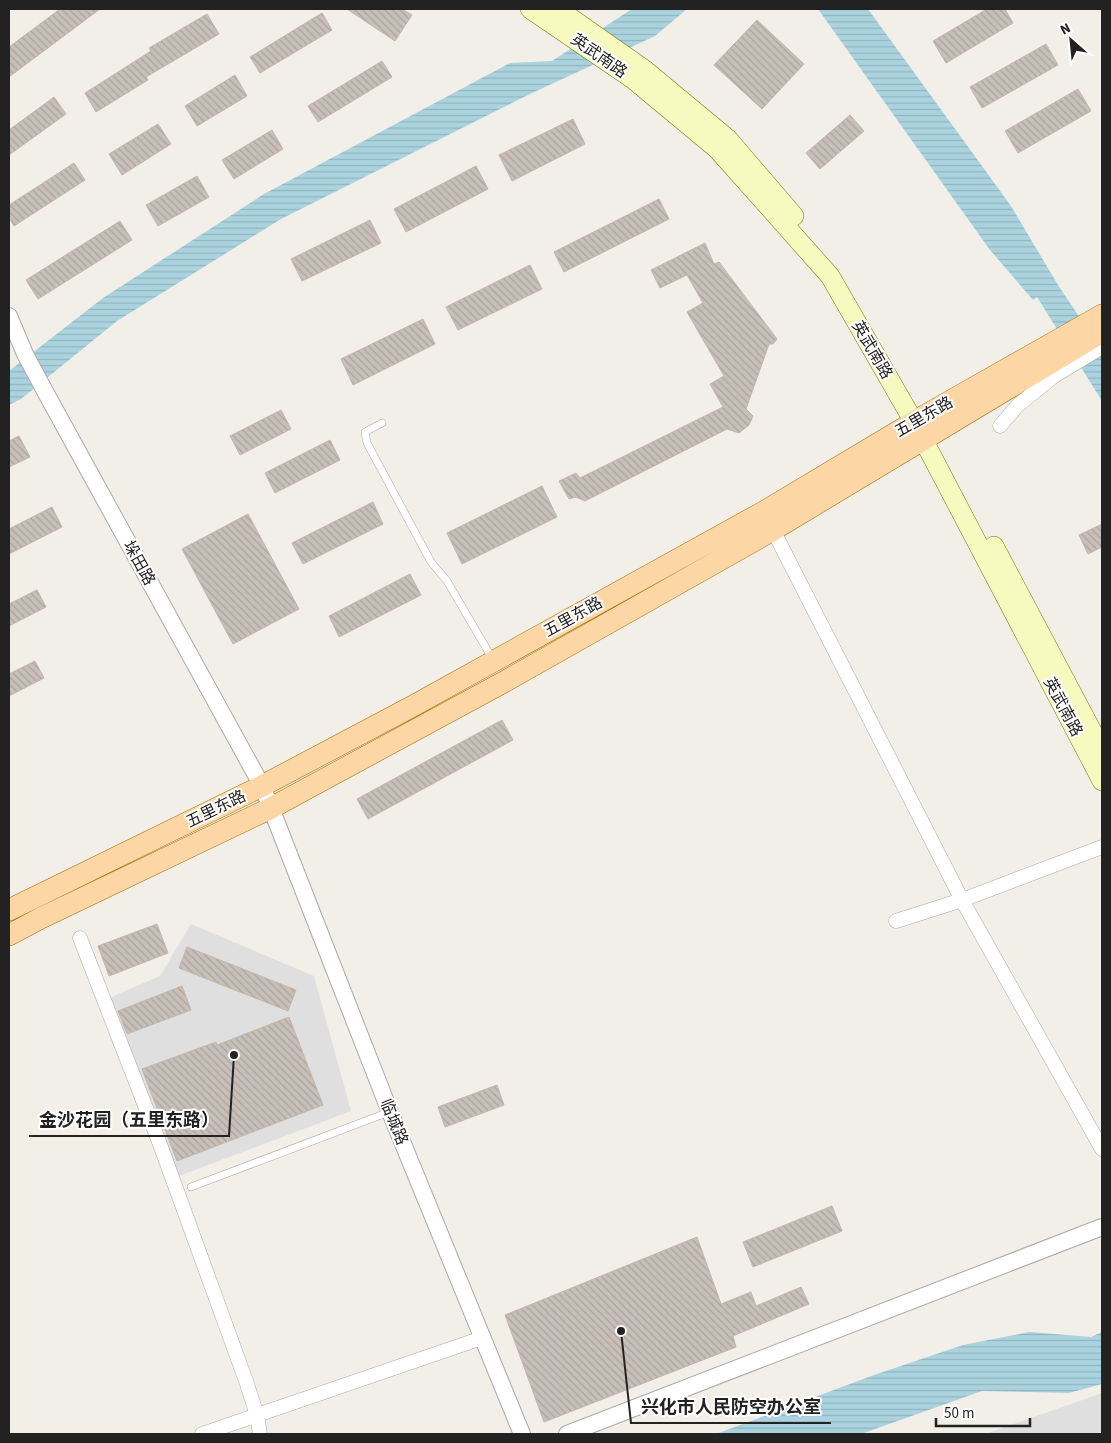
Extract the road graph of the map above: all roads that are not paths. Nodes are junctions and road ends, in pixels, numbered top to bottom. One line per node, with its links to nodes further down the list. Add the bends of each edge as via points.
1 (530, 9): 2 (main road, 英武南路)
2 (564, 15): 10 (main road, 英武南路, via 581,34 728,140 838,268)
3 (1102, 315): 7 (main road, 五里东路)
4 (9, 316): 15 (street, 垛田路, via 47,395)
5 (1102, 332): 7 (main road, 五里东路)
6 (1102, 347): 7 (street)
7 (1040, 368): 9 (street, via 1017,406); 10 (main road, 五里东路)
8 (382, 424): 12 (lane, via 365,432 367,443 431,562 447,581)
9 (1000, 426)
10 (924, 428): 11 (main road, 五里东路); 12 (main road, 五里东路, via 765,511); 13 (main road, 英武南路); 14 (main road, 英武南路)
11 (773, 530): 16 (main road, 五里东路, via 502,683); 18 (street)
12 (494, 661): 15 (main road, 五里东路)
13 (1102, 750)
14 (1102, 781)
15 (262, 786): 16 (street, 垛田路); 19 (main road, 五里东路)
16 (271, 808): 21 (main road, 五里东路); 23 (street, 临城路)
17 (1102, 847): 18 (street)
18 (962, 900): 20 (street); 24 (street)
19 (9, 910)
20 (896, 921)
21 (9, 935)
22 (80, 938): 28 (street, via 165,1157)
23 (390, 1112): 25 (lane); 27 (street, 临城路)
24 (1102, 1149)
25 (191, 1187)
26 (1102, 1227): 32 (street)
27 (482, 1338): 28 (street); 31 (street, 临城路)
28 (257, 1414): 29 (street); 30 (street)
29 (202, 1434)
30 (260, 1434)
31 (522, 1434)
32 (568, 1434)

